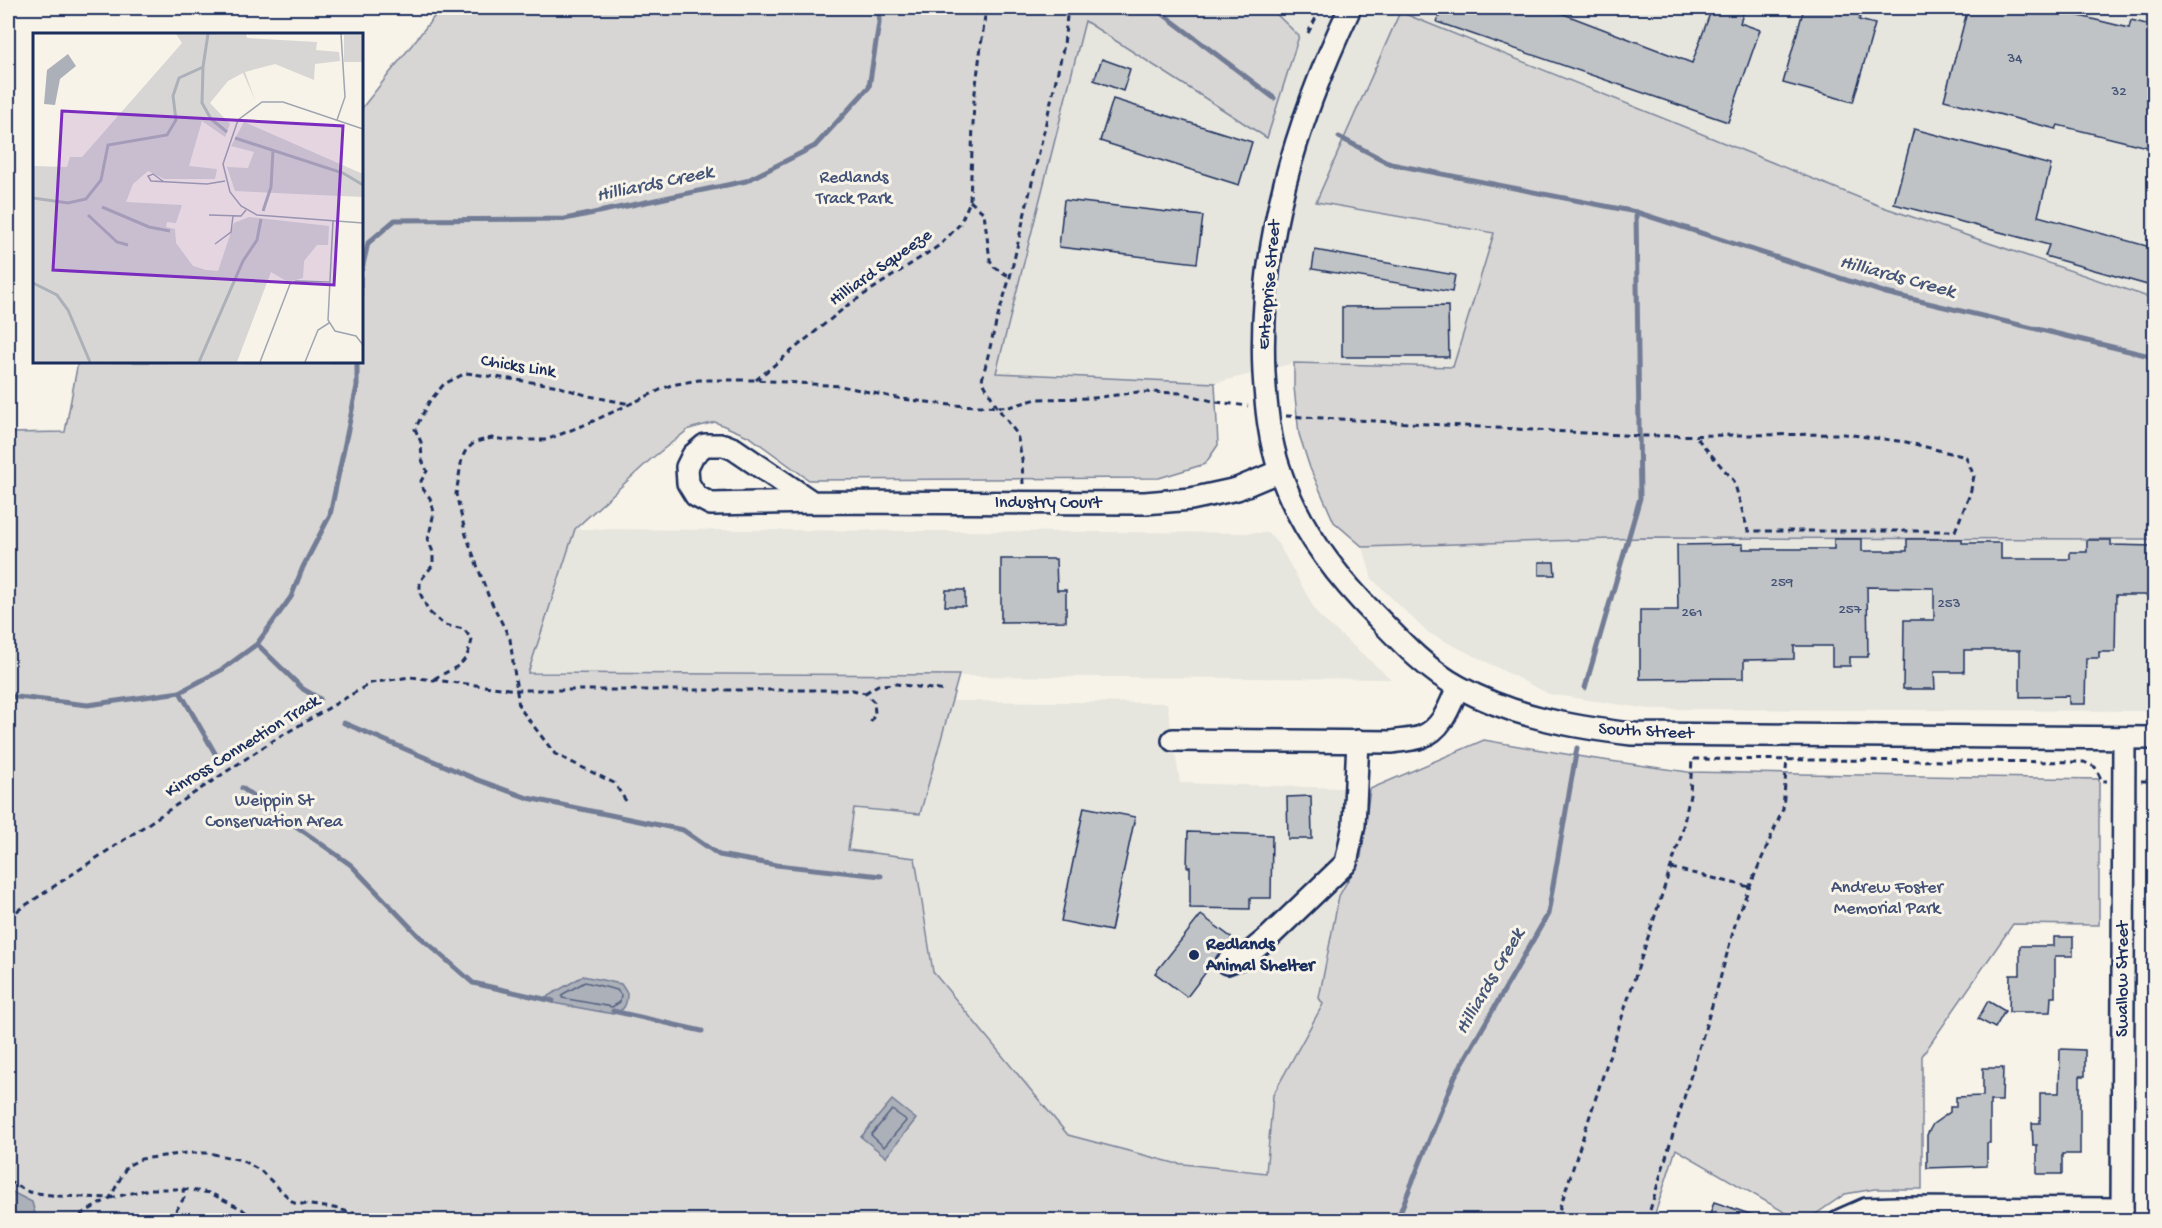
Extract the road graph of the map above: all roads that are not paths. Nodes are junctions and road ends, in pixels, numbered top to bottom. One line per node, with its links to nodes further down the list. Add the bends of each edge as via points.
1 (1350, 8): 2 (street, Enterprise Street, via 1311,96 1280,198 1272,243 1263,339 1266,415)
2 (1280, 471): 3 (street, Industry Court, via 1237,489 1145,503); 4 (street, Enterprise Street, via 1304,524 1356,596 1415,655)
3 (812, 502): 3 (street, Industry Court, via 711,504 696,496 688,483 687,467 705,445 724,445)
4 (1458, 687): 5 (street, South Street, via 1542,720 1632,734); 8 (street, via 1436,728 1422,737)
5 (2124, 738): 6 (street, South Street); 10 (street, Swallow Street)
6 (2154, 738)
7 (1173, 740): 8 (street)
8 (1358, 741): 9 (street, via 1354,825 1346,863 1270,936 1246,956)
9 (1227, 963)
10 (2122, 1215): 11 (street, via 1866,1209)
11 (1841, 1221)

